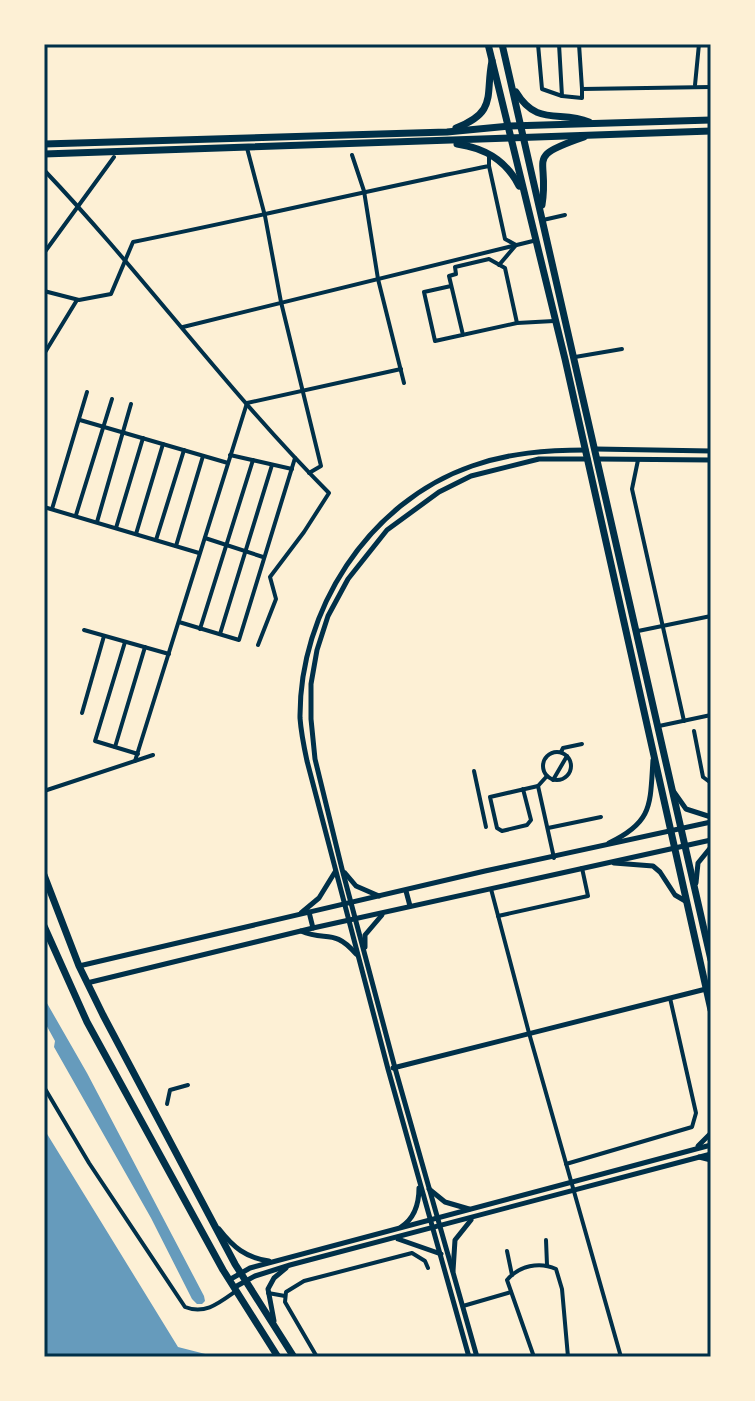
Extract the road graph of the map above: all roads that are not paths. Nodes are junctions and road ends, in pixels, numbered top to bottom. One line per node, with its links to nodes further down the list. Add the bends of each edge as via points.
1 (488, 44): 7 (main road)
2 (502, 44): 8 (main road)
3 (538, 44): 12 (street, via 542,89)
4 (559, 44): 12 (street)
5 (579, 44): 11 (street)
6 (699, 44): 9 (street)
7 (492, 59): 15 (main road); 18 (main road, via 485,107)
8 (510, 77): 14 (main road, via 518,96 539,115); 16 (main road)
9 (695, 85): 10 (street); 11 (street)
10 (711, 87)
11 (582, 89): 12 (street, via 582,98)
12 (562, 96)
13 (711, 120): 14 (main road)
14 (595, 124): 16 (main road)
15 (510, 126): 16 (main road); 18 (main road); 20 (main road)
16 (521, 126): 21 (main road)
17 (711, 131): 19 (main road)
18 (447, 132): 23 (main road)
19 (592, 134): 21 (main road); 36 (main road, via 554,147 543,158)
20 (513, 136): 21 (main road); 22 (main road); 32 (main road)
21 (524, 136): 36 (main road)
22 (447, 142): 24 (main road); 25 (main road)
23 (44, 144)
24 (247, 148): 26 (main road); 35 (street)
25 (490, 153): 29 (street); 32 (main road, via 510,170)
26 (44, 154)
27 (352, 155): 31 (street)
28 (114, 157): 33 (street)
29 (489, 166): 31 (street); 38 (street, via 505,239)
30 (44, 170): 33 (street)
31 (364, 191): 35 (street); 42 (street)
32 (524, 196): 37 (main road)
33 (79, 207): 39 (street); 40 (street, via 44,253)
34 (565, 215): 36 (street)
35 (265, 216): 39 (street, via 133,242); 46 (street)
36 (542, 216): 53 (main road)
37 (537, 240): 38 (street); 47 (main road)
38 (516, 245): 41 (street); 42 (street)
39 (124, 258): 45 (street, via 111,294); 49 (street)
40 (44, 265)
41 (499, 265): 43 (street, via 489,259 455,267 456,274 449,276); 48 (street, via 505,268)
42 (378, 279): 46 (street); 54 (street)
43 (451, 286): 50 (street); 50 (street, via 424,292 435,341)
44 (44, 291): 45 (street)
45 (77, 300): 52 (street)
46 (281, 302): 49 (street); 56 (street)
47 (556, 321): 48 (street); 69 (main road)
48 (517, 323): 50 (street)
49 (183, 327): 59 (street)
50 (463, 335)
51 (622, 349): 53 (street)
52 (44, 354)
53 (575, 357): 66 (main road)
54 (401, 369): 55 (street); 56 (street)
55 (404, 383)
56 (301, 391): 59 (street); 80 (street, via 321,466)
57 (87, 392): 61 (street)
58 (112, 399): 62 (street)
59 (247, 403): 70 (street); 72 (street)
60 (131, 404): 63 (street)
61 (80, 420): 62 (street); 82 (street)
62 (103, 427): 63 (street); 83 (street)
63 (124, 433): 64 (street); 84 (street)
64 (143, 438): 65 (street); 85 (street)
65 (163, 444): 67 (street); 86 (street)
66 (596, 449): 68 (street); 74 (main road)
67 (184, 450): 71 (street); 88 (street)
68 (711, 451)
69 (587, 454): 113 (main road); 142 (street, via 502,466 439,492 387,530 348,579 317,650 311,708 315,759); 142 (street, via 538,450 469,467 433,484 379,525 339,576 310,648 300,719)
70 (230, 455): 75 (street); 77 (street)
71 (203, 456): 77 (street); 90 (street)
72 (295, 458): 79 (street); 80 (street)
73 (639, 458): 74 (street); 76 (street); 96 (street, via 632,489)
74 (598, 459): 99 (main road)
75 (253, 460): 78 (street); 89 (street)
76 (711, 460)
77 (228, 463): 87 (street)
78 (272, 465): 79 (street); 91 (street)
79 (292, 469): 93 (street)
80 (309, 473): 103 (street, via 329,493 270,577 276,599)
81 (44, 507): 82 (street)
82 (52, 509): 83 (street)
83 (76, 516): 84 (street)
84 (97, 522): 85 (street)
85 (116, 528): 86 (street)
86 (136, 534): 88 (street)
87 (205, 538): 89 (street); 92 (street)
88 (156, 540): 90 (street)
89 (226, 545): 91 (street); 97 (street)
90 (176, 546): 92 (street)
91 (245, 551): 93 (street); 100 (street)
92 (200, 553): 95 (street)
93 (264, 557): 100 (street, via 239,640)
94 (711, 616): 96 (street)
95 (179, 622): 97 (street); 105 (street)
96 (663, 626): 99 (street); 108 (street)
97 (200, 629): 100 (street)
98 (84, 630): 101 (street)
99 (638, 631): 109 (main road)
100 (220, 634)
101 (104, 636): 102 (street); 106 (street)
102 (125, 642): 104 (street); 112 (street, via 95,741)
103 (258, 645)
104 (145, 647): 105 (street); 112 (street)
105 (169, 654): 115 (street)
106 (82, 713)
107 (711, 715): 108 (street)
108 (684, 721): 109 (street)
109 (659, 726): 120 (main road)
110 (694, 731): 122 (street, via 703,777)
111 (582, 744): 114 (street)
112 (115, 747): 115 (street)
113 (654, 751): 133 (main road); 136 (street, via 646,814 626,835)
114 (561, 752): 117 (street); 121 (street, via 545,758 542,766)
115 (138, 754): 118 (street)
116 (153, 755): 118 (street)
117 (567, 756): 121 (street); 121 (street, via 569,773 562,779)
118 (135, 761): 125 (street)
119 (474, 771): 127 (street)
120 (669, 777): 129 (street, via 686,809); 132 (main road)
121 (550, 778): 123 (street)
122 (711, 783)
123 (538, 786): 124 (street); 131 (street)
124 (523, 789): 126 (street); 126 (street, via 531,820 527,825 497,828)
125 (44, 791)
126 (490, 797): 127 (street)
127 (480, 799): 130 (street)
128 (601, 817): 131 (street)
129 (711, 819): 132 (street)
130 (486, 827)
131 (548, 828): 139 (street)
132 (681, 829): 133 (street); 135 (main road)
133 (672, 831): 136 (street); 138 (main road)
134 (711, 840): 135 (street)
135 (685, 845): 138 (street); 147 (main road)
136 (601, 847): 139 (street)
137 (711, 847): 147 (street, via 698,863)
138 (675, 848): 140 (street); 148 (main road)
139 (554, 858): 145 (street)
140 (605, 863): 141 (street); 148 (street, via 653,866 675,895)
141 (582, 868): 144 (street); 154 (street, via 588,896)
142 (339, 870): 146 (street, via 356,886); 149 (street); 153 (street, via 319,898)
143 (44, 875): 162 (main road)
144 (491, 888): 150 (street); 154 (street)
145 (406, 891): 146 (street); 150 (street)
146 (381, 897): 149 (street)
147 (697, 899): 159 (main road)
148 (688, 902): 164 (main road)
149 (348, 904): 151 (street); 155 (street)
150 (410, 906): 152 (street)
151 (309, 912): 153 (street); 157 (street)
152 (384, 912): 155 (street); 160 (street, via 365,935)
153 (298, 915): 162 (street)
154 (498, 916): 167 (street)
155 (352, 920): 157 (street); 160 (street)
156 (44, 926): 200 (main road, via 87,1022)
157 (313, 928): 158 (street)
158 (301, 931): 160 (street, via 341,939); 163 (street)
159 (709, 946): 161 (main road)
160 (362, 956): 168 (street)
161 (711, 960)
162 (79, 966): 163 (main road)
163 (87, 983): 186 (main road)
164 (706, 989): 165 (street); 166 (main road)
165 (670, 998): 167 (street); 178 (street, via 696,1113 692,1127)
166 (711, 1010)
167 (529, 1033): 168 (street); 178 (street)
168 (392, 1068): 179 (street); 181 (street)
169 (188, 1085): 171 (street, via 170,1090)
170 (44, 1087): 202 (street, via 185,1307 206,1310)
171 (167, 1104)
172 (711, 1133): 174 (street)
173 (711, 1145): 174 (street)
174 (695, 1149): 180 (street)
175 (711, 1154): 176 (street)
176 (698, 1157): 177 (street); 182 (street)
177 (711, 1160)
178 (566, 1164): 180 (street)
179 (415, 1167): 185 (street); 188 (street, via 418,1204)
180 (571, 1181): 182 (street); 183 (street)
181 (429, 1189): 183 (street, via 445,1202); 185 (street)
182 (574, 1190): 184 (street); 215 (street)
183 (470, 1209): 185 (street)
184 (477, 1215): 187 (street); 197 (street, via 455,1240)
185 (434, 1220): 187 (street); 188 (street)
186 (216, 1225): 193 (street, via 246,1255); 198 (main road)
187 (436, 1227): 189 (street); 192 (street); 197 (street)
188 (394, 1231): 193 (street)
189 (397, 1239): 192 (street); 194 (street)
190 (546, 1240): 195 (street)
191 (507, 1251): 199 (street)
192 (441, 1254): 206 (street)
193 (274, 1262): 198 (street)
194 (290, 1265): 201 (street); 203 (street)
195 (547, 1265): 199 (street); 214 (street, via 556,1269 562,1289)
196 (428, 1268): 205 (street, via 412,1253 304,1281)
197 (453, 1272): 206 (street)
198 (241, 1273): 200 (street); 201 (main road)
199 (512, 1275): 204 (street, via 507,1280)
200 (229, 1280): 202 (main road)
201 (246, 1281): 202 (street); 207 (main road)
202 (235, 1290): 208 (main road)
203 (267, 1292): 205 (street); 207 (street)
204 (511, 1292): 206 (street); 213 (street)
205 (285, 1296): 210 (street)
206 (459, 1307): 211 (street); 212 (street)
207 (279, 1334): 209 (main road)
208 (278, 1357)
209 (294, 1357)
210 (317, 1357)
211 (469, 1357)
212 (477, 1357)
213 (534, 1357)
214 (568, 1357)
215 (621, 1357)

